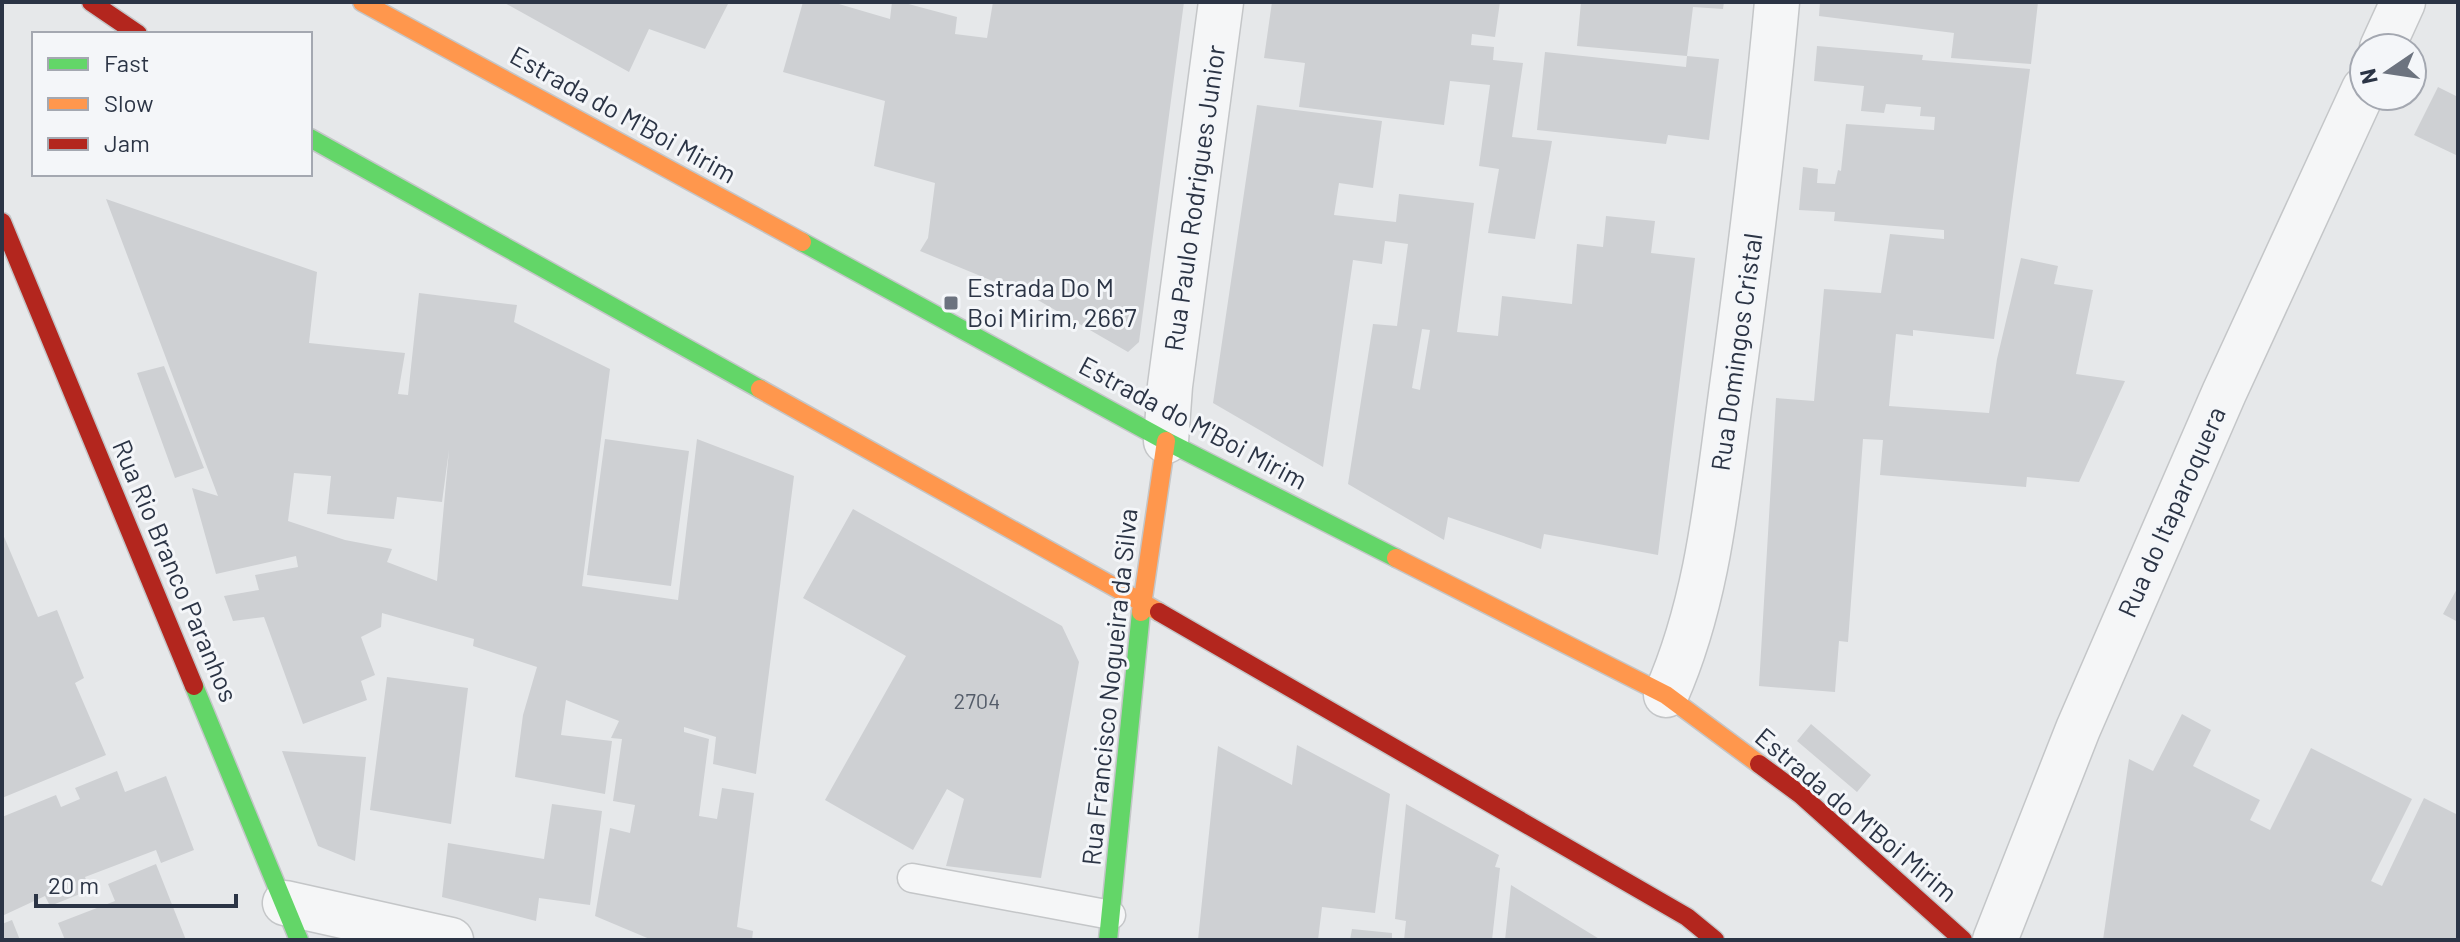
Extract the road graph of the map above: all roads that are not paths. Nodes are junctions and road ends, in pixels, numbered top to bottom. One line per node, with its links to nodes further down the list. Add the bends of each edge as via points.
1 (91, 2): 6 (main road)
2 (362, 2): 11 (main road, Estrada do M'Boi Mirim)
3 (1221, 2): 11 (street, Rua Paulo Rodrigues Junior)
4 (1777, 2): 13 (street, Rua Domingos Cristal, via 1763,160 1709,556 1683,657)
5 (2403, 2): 7 (street)
6 (135, 32)
7 (2389, 32)
8 (2353, 112): 20 (street, Rua do Itaparoquera, via 2078,729)
9 (312, 139): 12 (main road)
10 (2, 222): 15 (main road, Rua Rio Branco Paranhos)
11 (1166, 441): 12 (main road, Rua Francisco Nogueira da Silva); 13 (main road, Estrada do M'Boi Mirim)
12 (1142, 602): 16 (main road, Rua Francisco Nogueira da Silva); 17 (main road)
13 (1666, 695): 19 (main road, Estrada do M'Boi Mirim, via 1801,795)
14 (912, 878): 16 (lane)
15 (292, 922): 18 (street)
16 (1109, 928)
17 (1695, 932)
18 (451, 940)
19 (1963, 940)
20 (1995, 940)

